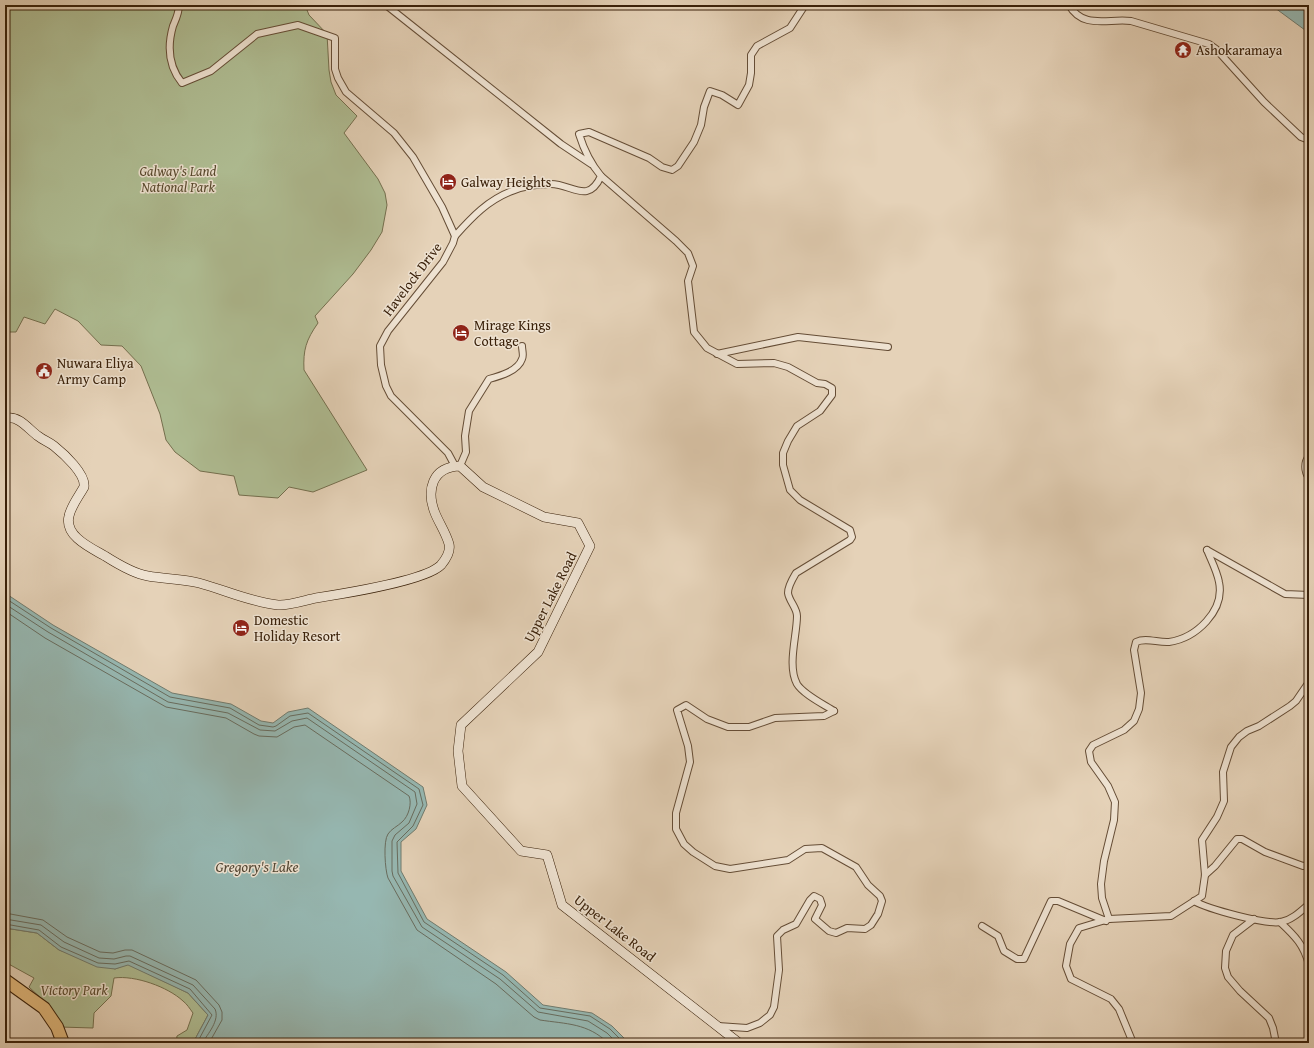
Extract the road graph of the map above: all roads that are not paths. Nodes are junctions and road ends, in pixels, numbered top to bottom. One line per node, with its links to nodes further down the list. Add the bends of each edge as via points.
1 (179, 5): 8 (street, Havelock Drive, via 169,48 175,74 182,84 211,71 257,34 298,24 335,38 335,69 346,92 394,133 413,157 442,207)
2 (386, 5): 6 (street, via 561,144)
3 (805, 5): 6 (street, via 790,28 758,46 751,55 749,85 738,105 710,91 704,107 702,125 678,166 672,170 662,167 649,158 589,132 579,134)
4 (1069, 5): 5 (street, via 1074,12 1087,20 1130,21 1208,44 1216,49 1264,102 1301,137)
5 (1309, 140)
6 (592, 165): 7 (street)
7 (601, 176): 8 (street, via 590,190 581,192 553,184 513,191 493,200); 11 (street, via 688,253 692,266 688,281 694,332 707,348)
8 (455, 236): 14 (street, Havelock Drive, via 443,262 388,331 380,346 381,365 391,396 448,452)
9 (522, 346): 14 (street, via 523,358 519,365 503,376 489,379 469,411 465,436 466,452)
10 (888, 347): 11 (street, via 798,337)
11 (717, 354): 28 (street, via 737,364 774,362 832,388 832,395 820,411 797,426 783,453 782,465 790,490 800,500 850,530 852,537 796,573 788,593 797,615 793,673 797,684 805,693 834,711 824,716 775,718 749,727 728,727 707,719 686,705 677,710 690,762 676,813 676,829 684,844 693,852 715,866 730,869 788,860 805,849 822,848 856,867 868,886 882,901 871,925 865,928 847,928 836,933 829,931 815,919 822,905 820,899 814,896 796,924 777,936 779,970 774,1007 770,1015 760,1023 747,1028)
12 (5, 422): 14 (street, via 7,418 21,421 37,436 53,445 81,473 84,487 69,515 68,522 80,542 146,576 198,582 245,598 279,605 389,585 440,567 449,554 449,544 434,512 430,489 434,477 442,470)
13 (1309, 456): 15 (street, via 1305,466)
14 (458, 466): 28 (street, Upper Lake Road, via 483,487 544,517 578,523 590,546 538,652 461,725 458,751 462,786 521,851 547,855 562,905)
15 (1309, 478)
16 (1309, 595): 23 (street, via 1285,594 1207,550 1220,582 1220,597 1213,613 1195,632 1185,636 1171,641 1143,639 1136,642 1134,650 1141,693 1134,721 1124,730 1093,745 1089,751 1091,762 1108,786 1115,802 1114,820 1101,884)
17 (1309, 682): 19 (street, via 1290,706 1247,731 1231,747 1223,772 1224,801 1202,840)
18 (1309, 865): 19 (street, via 1303,866 1237,839)
19 (1205, 875): 20 (street, via 1202,896)
20 (1194, 901): 22 (street, via 1203,906); 23 (street, via 1171,916)
21 (1309, 904): 24 (street, via 1296,915)
22 (1254, 919): 24 (street); 32 (street, via 1233,935 1226,951 1225,968 1228,978 1269,1018)
23 (1108, 920): 25 (street, via 1058,901 1051,901 1024,959 1017,959 1004,951 998,936); 31 (street, via 1079,928 1070,944 1066,966 1071,979 1111,999 1119,1009)
24 (1280, 922): 26 (street, via 1297,939)
25 (982, 926)
26 (1309, 965)
27 (5, 980): 29 (highway, via 44,1008 57,1028)
28 (717, 1026): 30 (street, Upper Lake Road)
29 (62, 1043)
30 (739, 1043)
31 (1133, 1043)
32 (1276, 1043)

